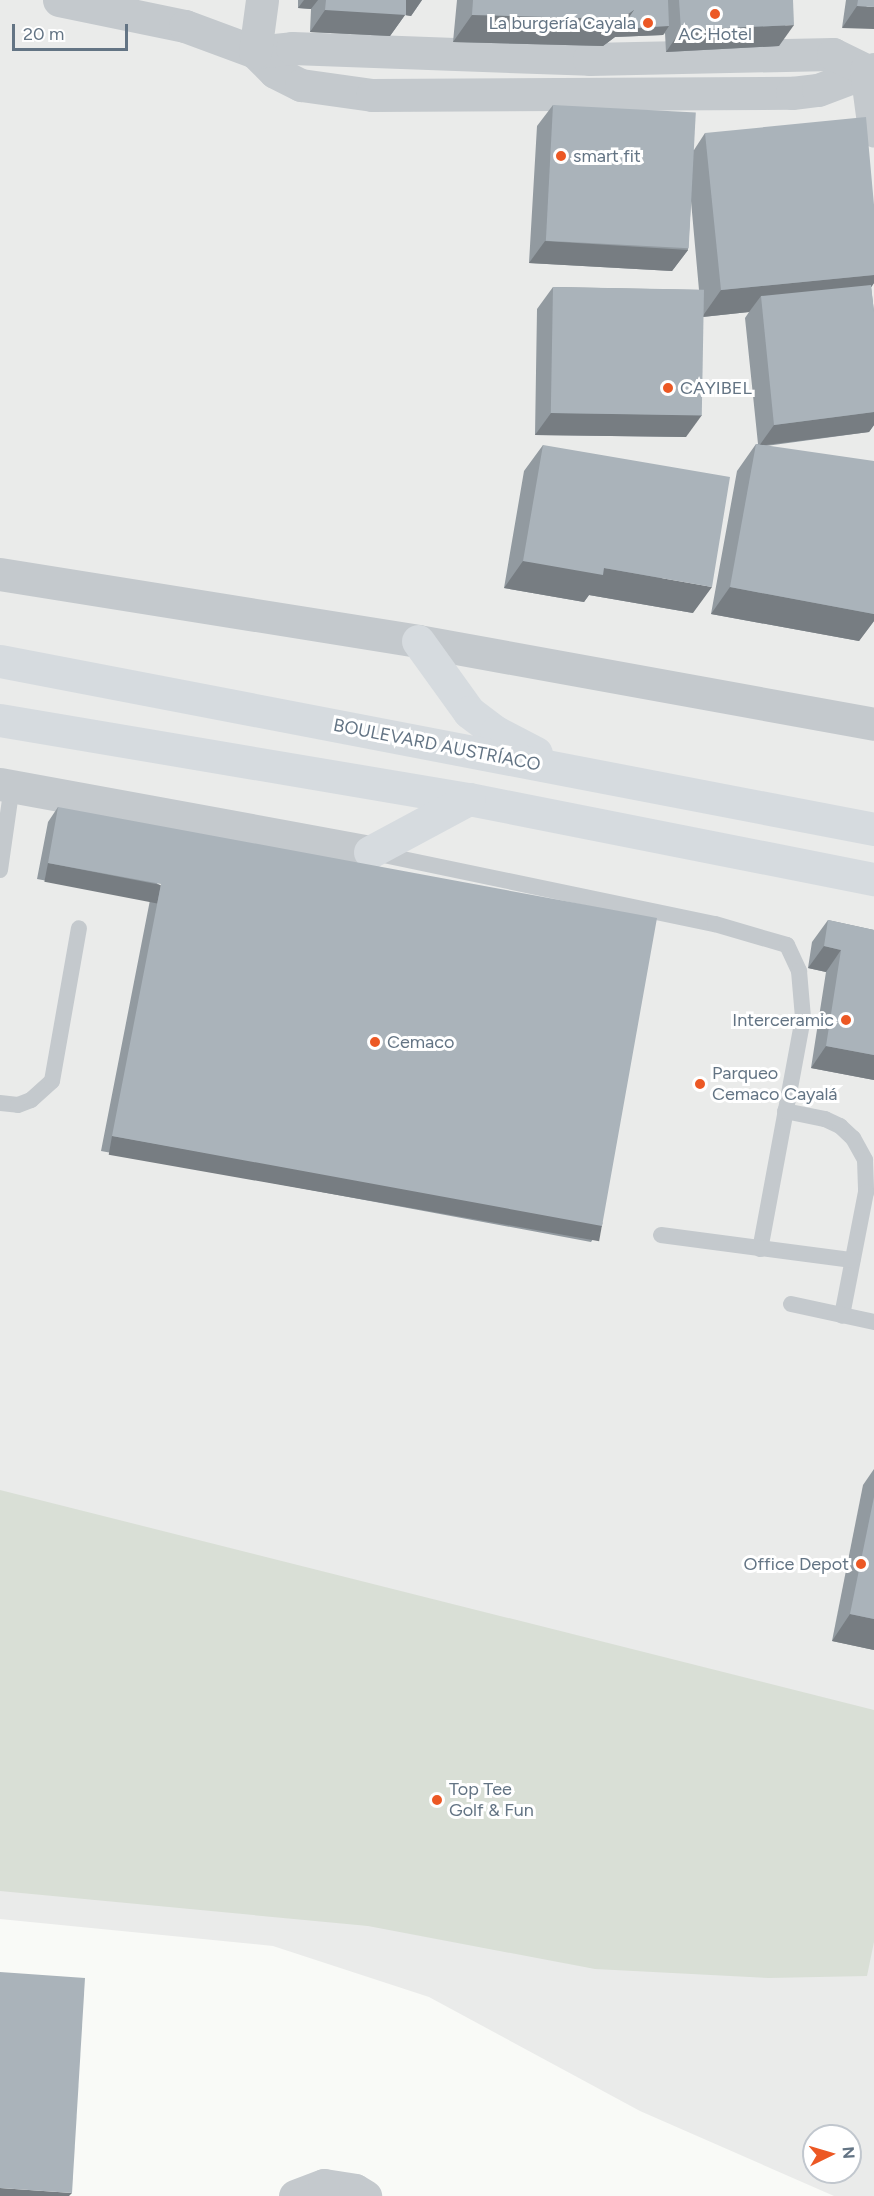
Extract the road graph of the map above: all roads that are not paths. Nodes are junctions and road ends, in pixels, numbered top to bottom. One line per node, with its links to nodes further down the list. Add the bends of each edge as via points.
1 (59, 0): 5 (street, via 185,26)
2 (262, 0): 5 (street)
3 (791, 21): 6 (street)
4 (633, 47): 5 (street, via 292,48); 6 (street); 8 (street)
5 (255, 52): 8 (street, via 275,72 301,85 372,95)
6 (791, 54): 7 (street, via 833,54)
7 (870, 69): 8 (street, via 818,90 792,93); 9 (street)
8 (636, 93)
9 (874, 130)
10 (0, 574): 11 (street)
11 (417, 641): 14 (street); 15 (main road, via 470,712 496,732)
12 (0, 661): 15 (main road, BOULEVARD AUSTRÍACO)
13 (0, 720): 17 (main road)
14 (874, 724)
15 (572, 771): 18 (main road, BOULEVARD AUSTRÍACO)
16 (6, 785): 19 (street); 20 (lane)
17 (469, 799): 19 (main road); 21 (main road)
18 (874, 829)
19 (370, 852): 24 (lane, via 715,924 787,945 799,971 803,1018)
20 (0, 870)
21 (874, 879)
22 (79, 928): 23 (lane, via 52,1081 31,1100 18,1105)
23 (0, 1103)
24 (785, 1111): 26 (lane); 27 (lane, via 840,1126 853,1138 866,1160 868,1178)
25 (661, 1235): 26 (lane)
26 (760, 1249): 27 (lane)
27 (852, 1260): 29 (lane)
28 (791, 1304): 29 (lane)
29 (842, 1316): 30 (lane)
30 (874, 1322)
31 (295, 2196): 32 (street, via 324,2186 355,2190)
32 (365, 2196)

